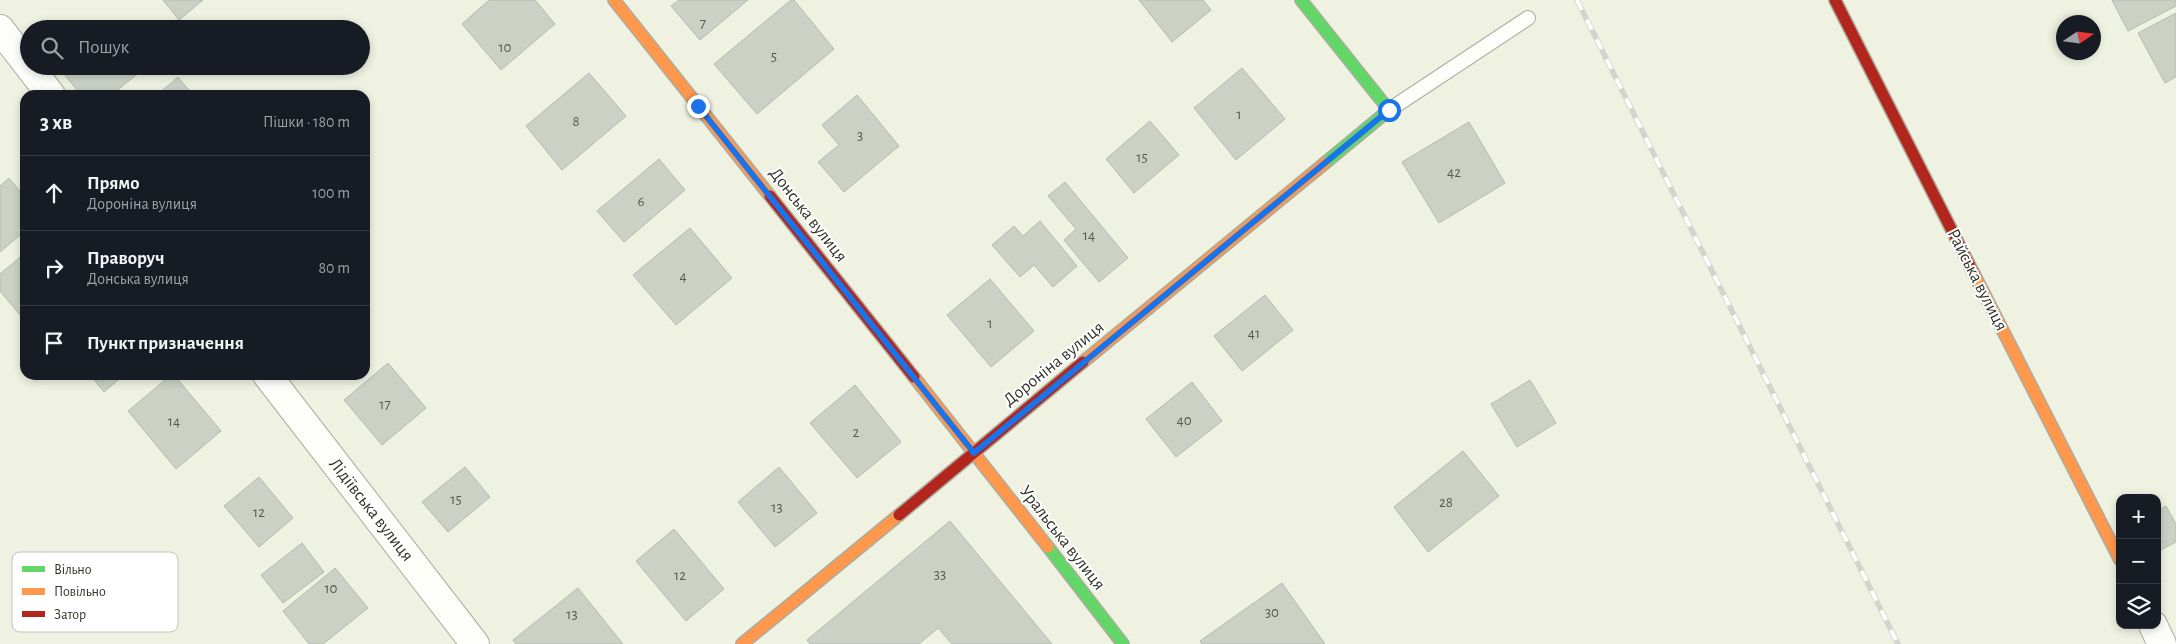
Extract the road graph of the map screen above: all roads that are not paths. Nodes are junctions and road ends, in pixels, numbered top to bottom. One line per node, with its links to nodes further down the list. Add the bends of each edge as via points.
1 (614, 0): 11 (street, Донська вулиця)
2 (1301, 0): 9 (street)
3 (1835, 0): 12 (street, Райська вулиця)
4 (1528, 18): 9 (lane)
5 (0, 29): 6 (street)
6 (20, 55)
7 (36, 75): 8 (street)
8 (47, 90)
9 (1389, 110): 11 (street, Дороніна вулиця)
10 (271, 380): 14 (street, Лідіївська вулиця)
11 (974, 453): 15 (street, Дороніна вулиця); 16 (street, Уральська вулиця)
12 (2116, 552)
13 (2155, 629): 17 (street)
14 (475, 644)
15 (742, 644)
16 (1123, 644)
17 (2162, 644)

